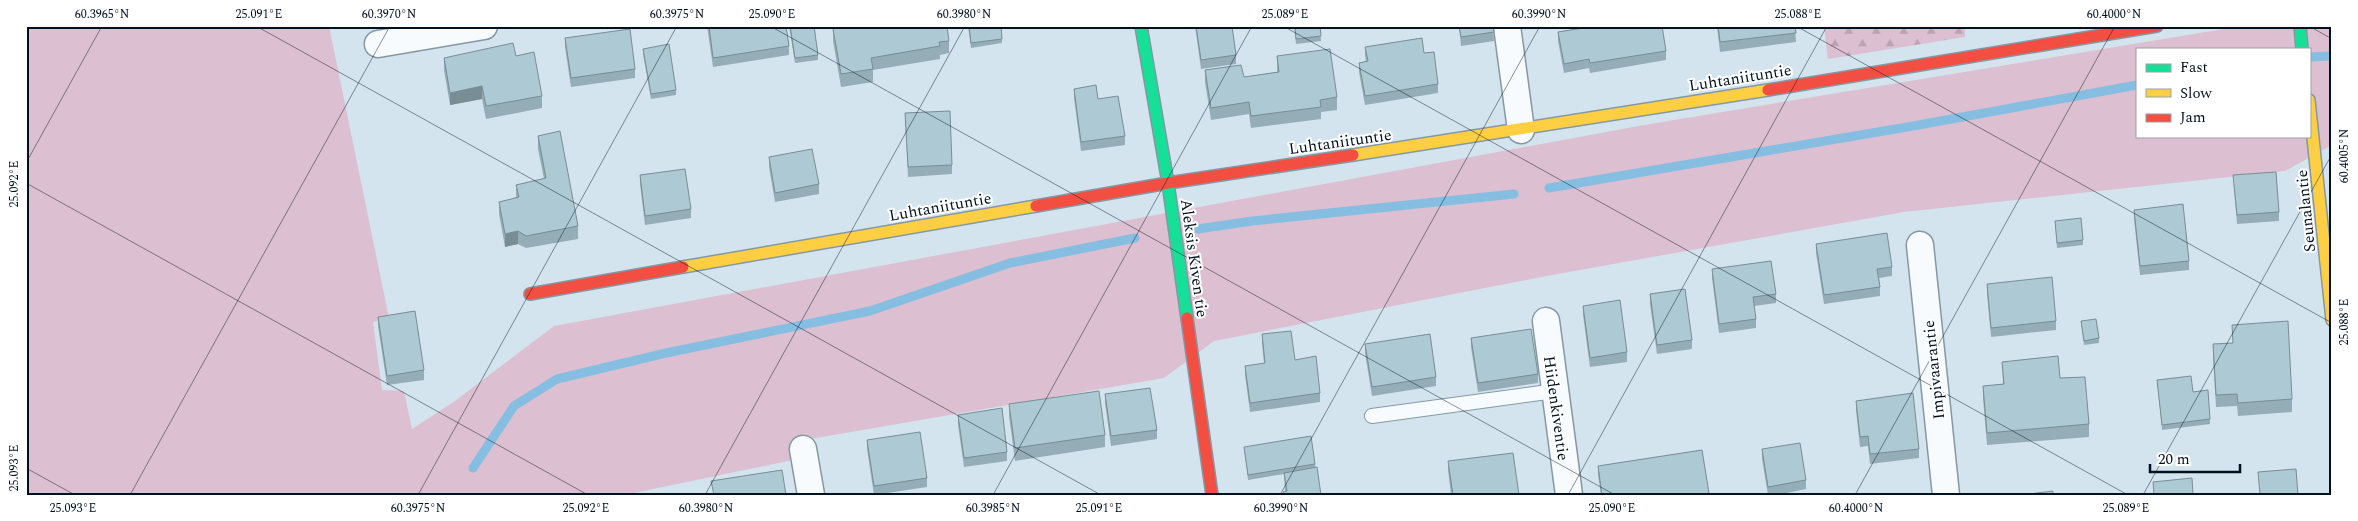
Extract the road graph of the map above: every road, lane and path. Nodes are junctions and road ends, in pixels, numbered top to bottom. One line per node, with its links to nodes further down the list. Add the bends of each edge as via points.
1 (484, 26): 6 (street)
2 (1141, 26): 10 (street, Aleksis Kiven tie)
3 (1507, 26): 9 (street)
4 (2157, 26): 9 (street, Luhtaniituntie)
5 (2300, 26): 7 (street)
6 (378, 44)
7 (2302, 45)
8 (2310, 110): 13 (street, Seunalantie)
9 (1521, 130): 10 (street, Luhtaniituntie)
10 (1168, 183): 12 (street, Luhtaniituntie); 19 (street, Aleksis Kiven tie)
11 (1920, 245): 21 (street, Impivaarantie)
12 (530, 294)
13 (2332, 320)
14 (1546, 321): 15 (street, Hiidenkiventie)
15 (1555, 391): 16 (lane); 20 (street, Hiidenkiventie)
16 (1372, 416)
17 (803, 450): 18 (street)
18 (811, 495)
19 (1212, 495)
20 (1569, 495)
21 (1946, 495)

